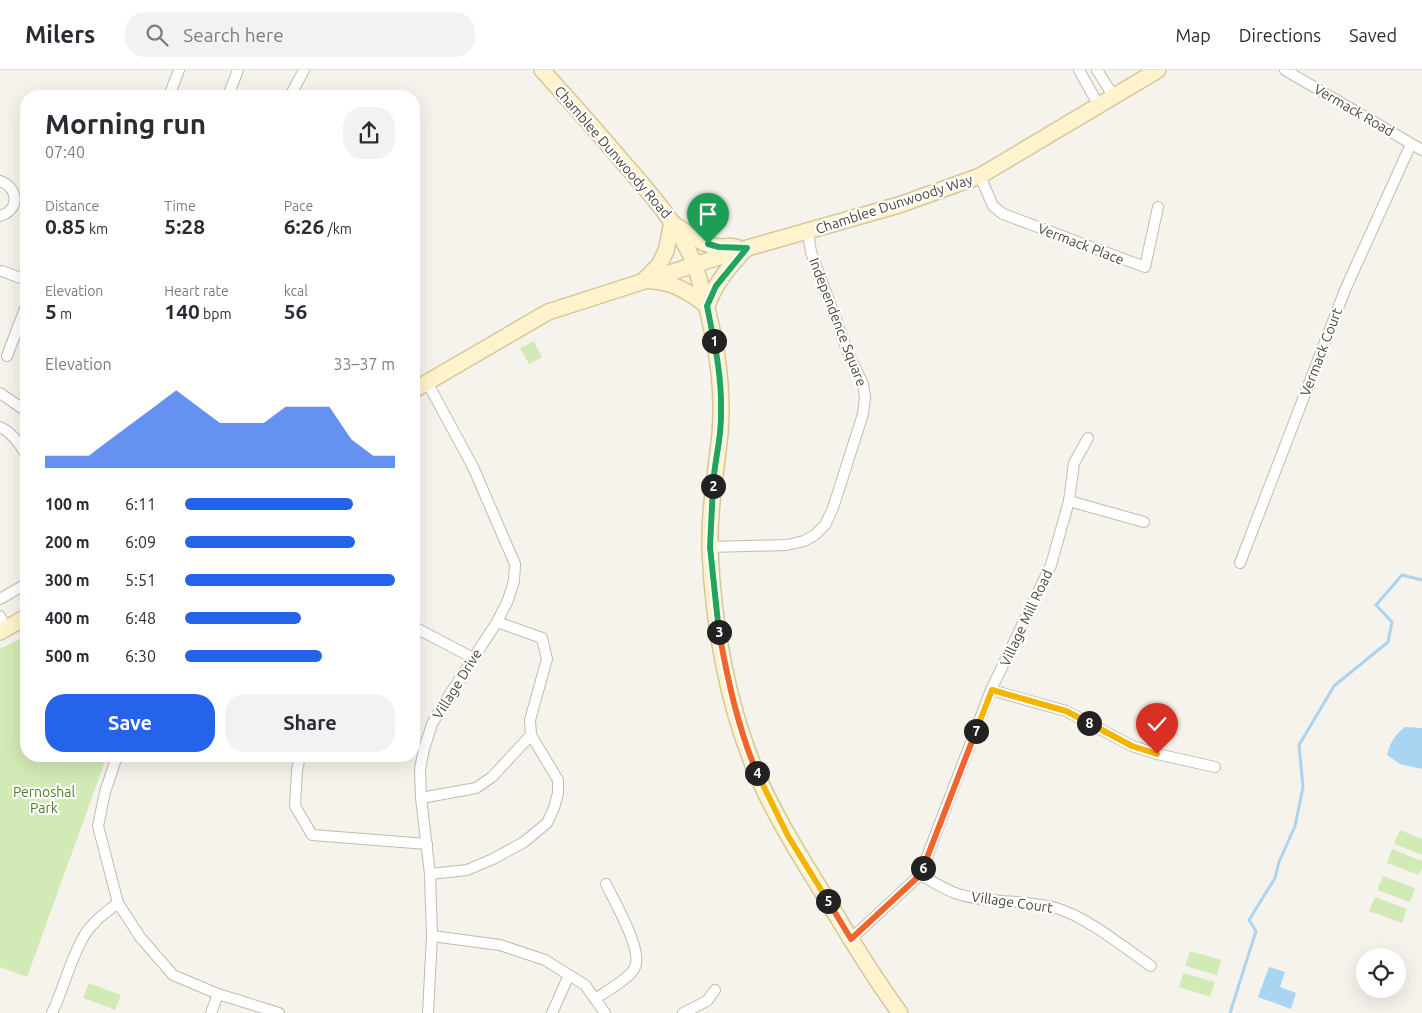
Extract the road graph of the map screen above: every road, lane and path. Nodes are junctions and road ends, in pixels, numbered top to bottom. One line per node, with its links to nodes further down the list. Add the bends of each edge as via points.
1 (179, 70): 9 (street)
2 (238, 70): 10 (street)
3 (304, 70): 11 (street)
4 (542, 70): 20 (street, Chamblee Dunwoody Road)
5 (1079, 70): 13 (street)
6 (1096, 70): 12 (street)
7 (1158, 70): 12 (street)
8 (1285, 70): 14 (street, Vermack Road)
9 (171, 90)
10 (230, 90)
11 (293, 90)
12 (1114, 97): 13 (street)
13 (1100, 106): 16 (street)
14 (1411, 144): 15 (street, Vermack Road); 40 (street, Vermack Court, via 1345,290)
15 (1422, 150)
16 (980, 176): 18 (street, Vermack Place, via 993,206 1003,214 1144,267); 21 (street, Chamblee Dunwoody Way)
17 (0, 181): 19 (street, via 11,187 15,198 7,214)
18 (1158, 207)
19 (0, 216)
20 (672, 222): 22 (street, via 708,244); 23 (street, Chamblee Dunwoody Road); 26 (street, via 666,251 659,265)
21 (808, 232): 22 (street); 39 (street, Independence Square, via 814,258 849,355 863,384 863,414 833,508 825,525 815,535 788,545)
22 (747, 248): 23 (street); 27 (street, via 716,286)
23 (695, 265): 26 (street); 27 (street, Chamblee Dunwoody Road)
24 (2, 271): 25 (street)
25 (20, 278)
26 (644, 280): 27 (street, via 672,284); 30 (street, via 548,312)
27 (707, 306): 39 (street, Chamblee Dunwoody Road, via 721,400)
28 (20, 322): 29 (street)
29 (7, 356)
30 (427, 382): 31 (street); 44 (street, Village Drive, via 473,467 515,564 511,591)
31 (420, 386)
32 (1, 396): 33 (street)
33 (20, 407)
34 (0, 427): 36 (street)
35 (1088, 438): 37 (street, Village Mill Road, via 1074,463)
36 (20, 445)
37 (1069, 501): 38 (street); 48 (street, Village Mill Road, via 1051,565)
38 (1144, 522)
39 (710, 547): 60 (street, Chamblee Dunwoody Road, via 717,623 732,700 747,750 788,836)
40 (1240, 563)
41 (20, 587): 42 (street)
42 (0, 599)
43 (20, 619): 45 (street)
44 (497, 622): 47 (street, Village Drive); 49 (street, via 542,638 547,659 530,720)
45 (2, 625)
46 (420, 630): 47 (street)
47 (473, 658): 53 (street, Village Drive, via 432,724 420,769)
48 (992, 690): 52 (street, via 1066,711 1132,746); 56 (street, Village Mill Road)
49 (531, 735): 53 (street, via 492,777 476,788); 55 (street, via 558,780 558,793 547,823 524,842 467,870)
50 (115, 762): 58 (street, via 98,826)
51 (299, 762): 54 (street, via 295,806 312,835)
52 (1215, 767)
53 (421, 798): 54 (street, Village Drive)
54 (427, 844): 55 (street, Village Drive)
55 (430, 874): 59 (street, Village Drive)
56 (920, 875): 60 (street, Village Mill Road); 61 (street, Village Court, via 957,894 1036,903 1079,917)
57 (606, 884): 65 (street, via 628,928 638,958 635,969)
58 (118, 903): 64 (street, via 140,937 173,975); 66 (street, via 99,917 84,935)
59 (432, 936): 62 (street, via 500,945 545,960); 69 (street, Village Drive)
60 (851, 939): 73 (street, Chamblee Dunwoody Road)
61 (1151, 966)
62 (569, 975): 65 (street, via 585,985); 70 (street)
63 (715, 990): 72 (street, via 707,1001)
64 (218, 994): 67 (street); 68 (street)
65 (595, 998): 71 (street)
66 (52, 1013)
67 (211, 1013)
68 (279, 1013)
69 (428, 1013)
70 (552, 1013)
71 (605, 1013)
72 (683, 1013)
73 (900, 1013)

